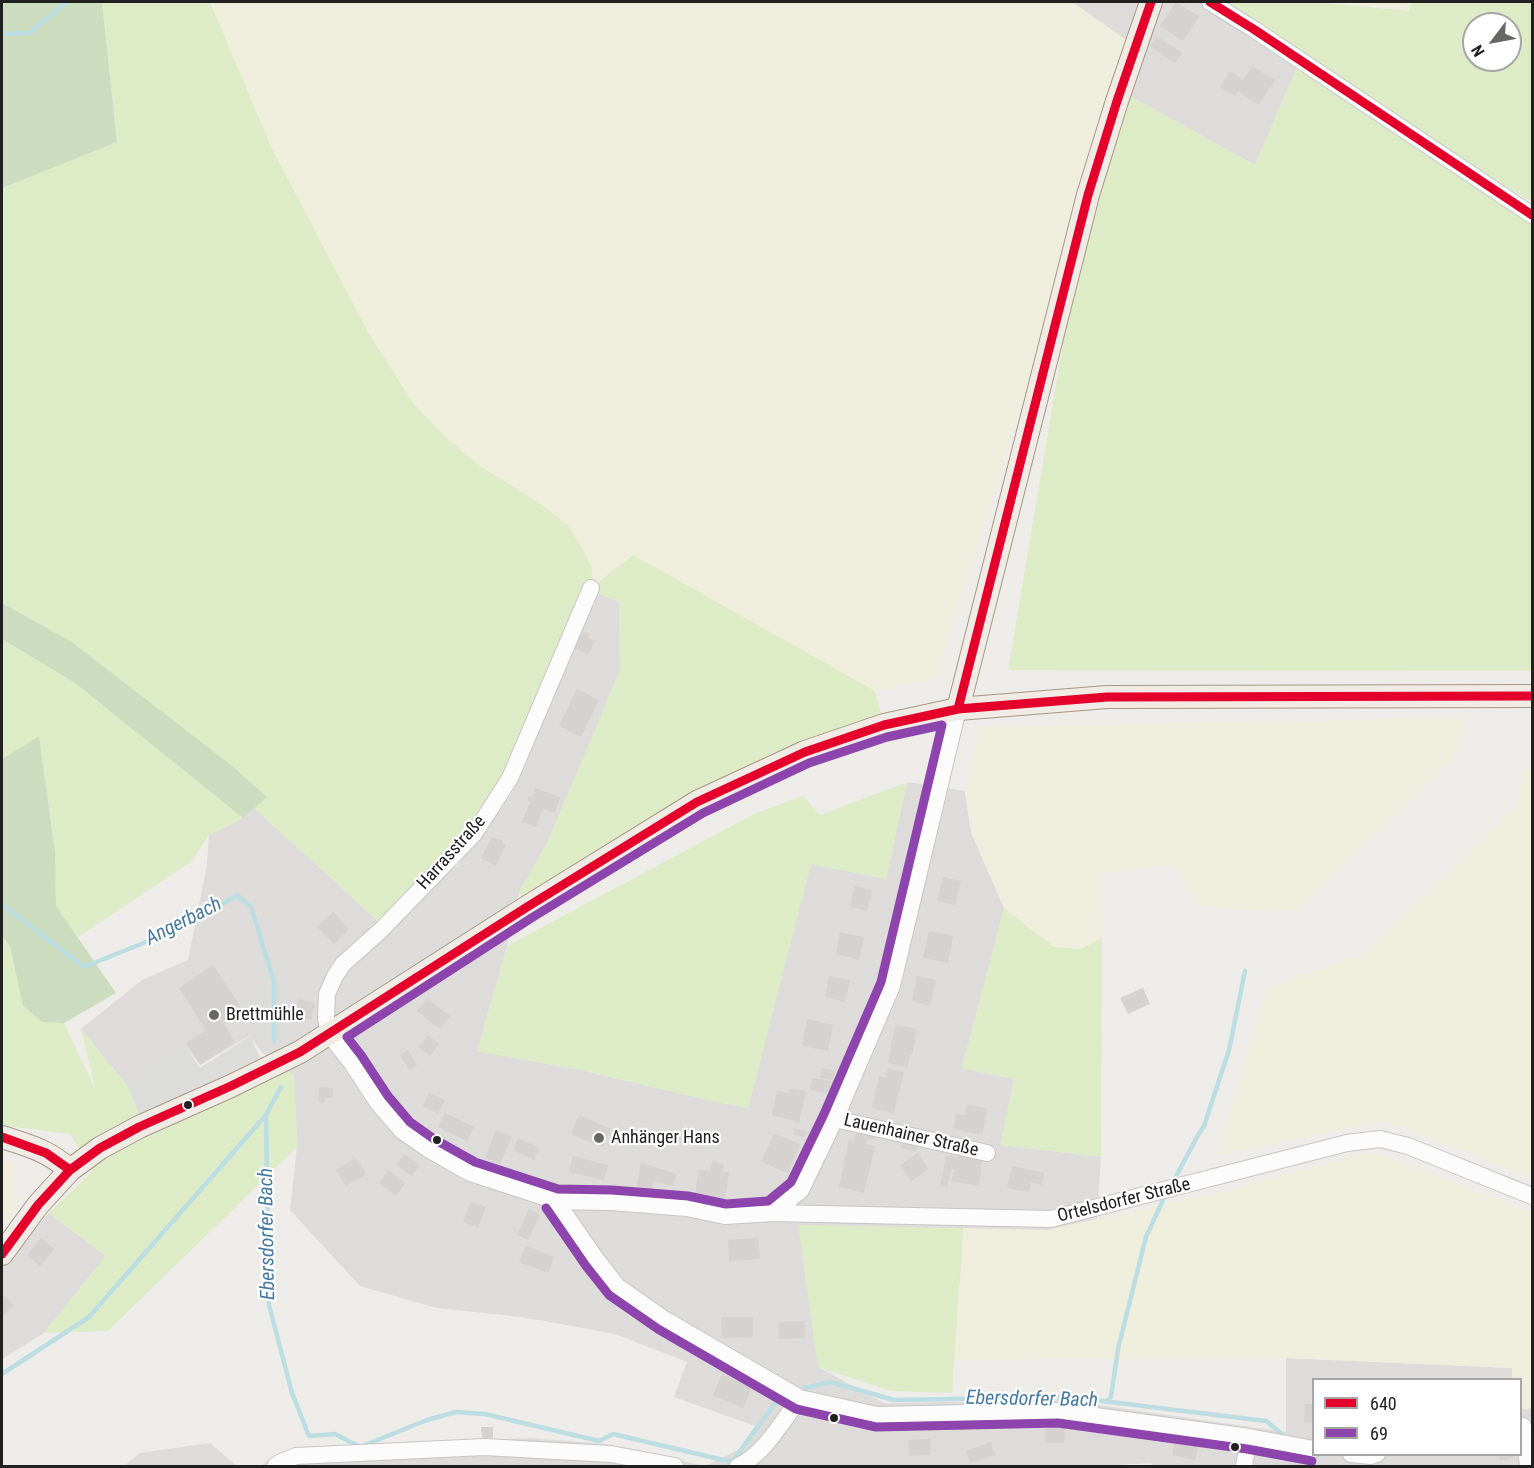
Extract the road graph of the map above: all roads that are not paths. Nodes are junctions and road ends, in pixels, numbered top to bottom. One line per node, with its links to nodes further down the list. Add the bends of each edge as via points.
1 (1151, 2): 6 (main road, via 1088,195)
2 (1209, 2): 3 (street)
3 (1533, 214)
4 (591, 588): 7 (street, Harrasstraße, via 510,778 474,834 343,964 327,994)
5 (1533, 696): 6 (main road, via 1107,697)
6 (958, 709): 7 (main road, via 884,725 825,744 697,802); 8 (street, via 892,986)
7 (329, 1034): 11 (main road, via 266,1070 117,1138); 13 (street, Ortelsdorfer Straße, via 402,1131 470,1173)
8 (835, 1119): 10 (street, Lauenhainer Straße); 14 (street, via 801,1190)
9 (2, 1137): 11 (main road, via 40,1149)
10 (987, 1153)
11 (70, 1170): 15 (main road)
12 (1533, 1196): 14 (street, Ortelsdorfer Straße, via 1408,1146 1380,1139 1347,1143 1051,1220)
13 (556, 1201): 14 (street, Ortelsdorfer Straße, via 687,1208 725,1216); 16 (street, via 616,1286 664,1319)
14 (773, 1213)
15 (2, 1254)
16 (800, 1398): 18 (street, via 877,1414 1059,1411); 23 (street, via 764,1446)
17 (1525, 1426): 20 (street)
18 (1249, 1437): 19 (street); 24 (street)
19 (1307, 1448)
20 (1527, 1463)
21 (275, 1467): 22 (street, via 296,1456 484,1447 611,1454)
22 (675, 1467)
23 (738, 1467)
24 (1245, 1467)

